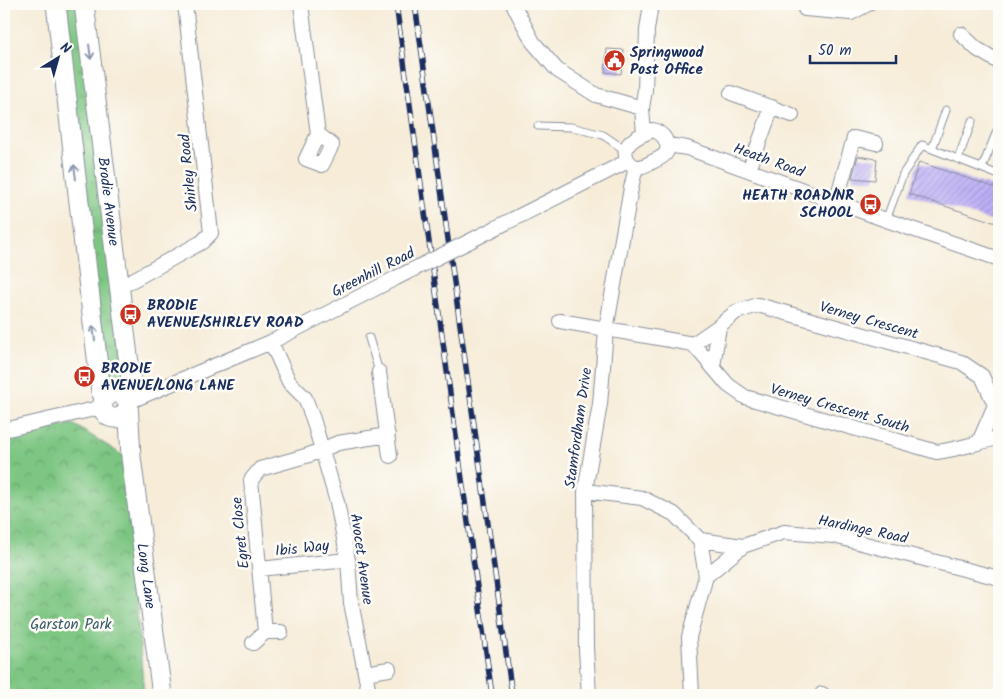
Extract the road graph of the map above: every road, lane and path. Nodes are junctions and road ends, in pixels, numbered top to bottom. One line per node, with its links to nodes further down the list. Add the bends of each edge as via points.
1 (56, 4): 42 (street, Brodie Avenue, one-way to 1, via 100,392)
2 (84, 4): 32 (street, Brodie Avenue, one-way to 32)
3 (185, 4): 32 (street, Shirley Road, via 211,233 202,242)
4 (301, 4): 19 (street)
5 (513, 4): 12 (street, via 533,42 557,70 596,95)
6 (651, 4): 12 (street)
7 (868, 4): 8 (street, via 851,13)
8 (805, 9)
9 (961, 34): 10 (street, via 977,50)
10 (999, 62)
11 (731, 93): 13 (street)
12 (642, 108): 20 (street)
13 (772, 108): 15 (street); 27 (street)
14 (946, 110): 23 (lane)
15 (792, 115)
16 (972, 121): 25 (lane)
17 (538, 126): 24 (lane, via 571,127 603,134)
18 (997, 131): 26 (lane)
19 (318, 134)
20 (644, 134): 22 (street, via 653,130 659,132); 24 (street, via 630,142)
21 (876, 143): 29 (street, via 854,138)
22 (668, 145): 24 (street, via 664,156 643,166); 27 (street, Heath Road)
23 (932, 149): 25 (lane); 30 (lane, via 922,145 903,174)
24 (630, 159): 35 (street, Stamfordham Drive, via 629,198); 37 (street, Greenhill Road, bridge)
25 (958, 159): 26 (lane)
26 (982, 168): 28 (lane)
27 (749, 170): 29 (street, Heath Road)
28 (999, 175)
29 (836, 202): 30 (street, Heath Road)
30 (886, 220): 31 (street, Heath Road)
31 (999, 259)
32 (120, 287): 41 (street, Brodie Avenue, via 132,388)
33 (560, 322): 35 (street)
34 (719, 326): 38 (street, Verney Crescent); 39 (street); 43 (street, Verney Crescent, via 736,312 758,305 961,362 982,376)
35 (606, 330): 38 (street); 51 (street, Stamfordham Drive, via 600,404)
36 (369, 338): 40 (lane)
37 (271, 342): 41 (street, Greenhill Road); 48 (street, Avocet Avenue, via 289,382 305,398)
38 (693, 344): 39 (street, Verney Crescent South)
39 (713, 367): 47 (street, Verney Crescent South, via 728,385 745,397 937,452)
40 (379, 372): 45 (street)
41 (127, 403): 42 (street, via 126,413 118,418); 50 (street, Long Lane)
42 (106, 407): 44 (street); 50 (street, Long Lane)
43 (997, 410): 47 (street, Verney Crescent)
44 (4, 430)
45 (388, 435): 48 (street, via 338,443); 49 (street)
46 (999, 438): 47 (street, Verney Crescent South)
47 (979, 442)
48 (322, 450): 54 (street, Avocet Avenue, via 337,502); 55 (street, Egret Close, via 260,469 251,480)
49 (390, 456)
50 (132, 457): 64 (street, Long Lane)
51 (585, 491): 52 (street, via 642,498 674,514); 65 (street, Stamfordham Drive)
52 (700, 540): 53 (street, Hardinge Road); 56 (street)
53 (743, 546): 56 (street); 57 (street, Hardinge Road, via 784,532 834,536)
54 (348, 560): 55 (street, Ibis Way); 62 (street, Avocet Avenue, via 351,603)
55 (259, 569): 58 (street, Egret Close)
56 (706, 576): 66 (street, via 689,637)
57 (999, 578)
58 (266, 632): 59 (street); 60 (street)
59 (281, 632)
60 (253, 643)
61 (389, 669): 62 (street)
62 (365, 673): 63 (street, Avocet Avenue)
63 (368, 688)
64 (162, 695)
65 (589, 695)
66 (692, 695)

